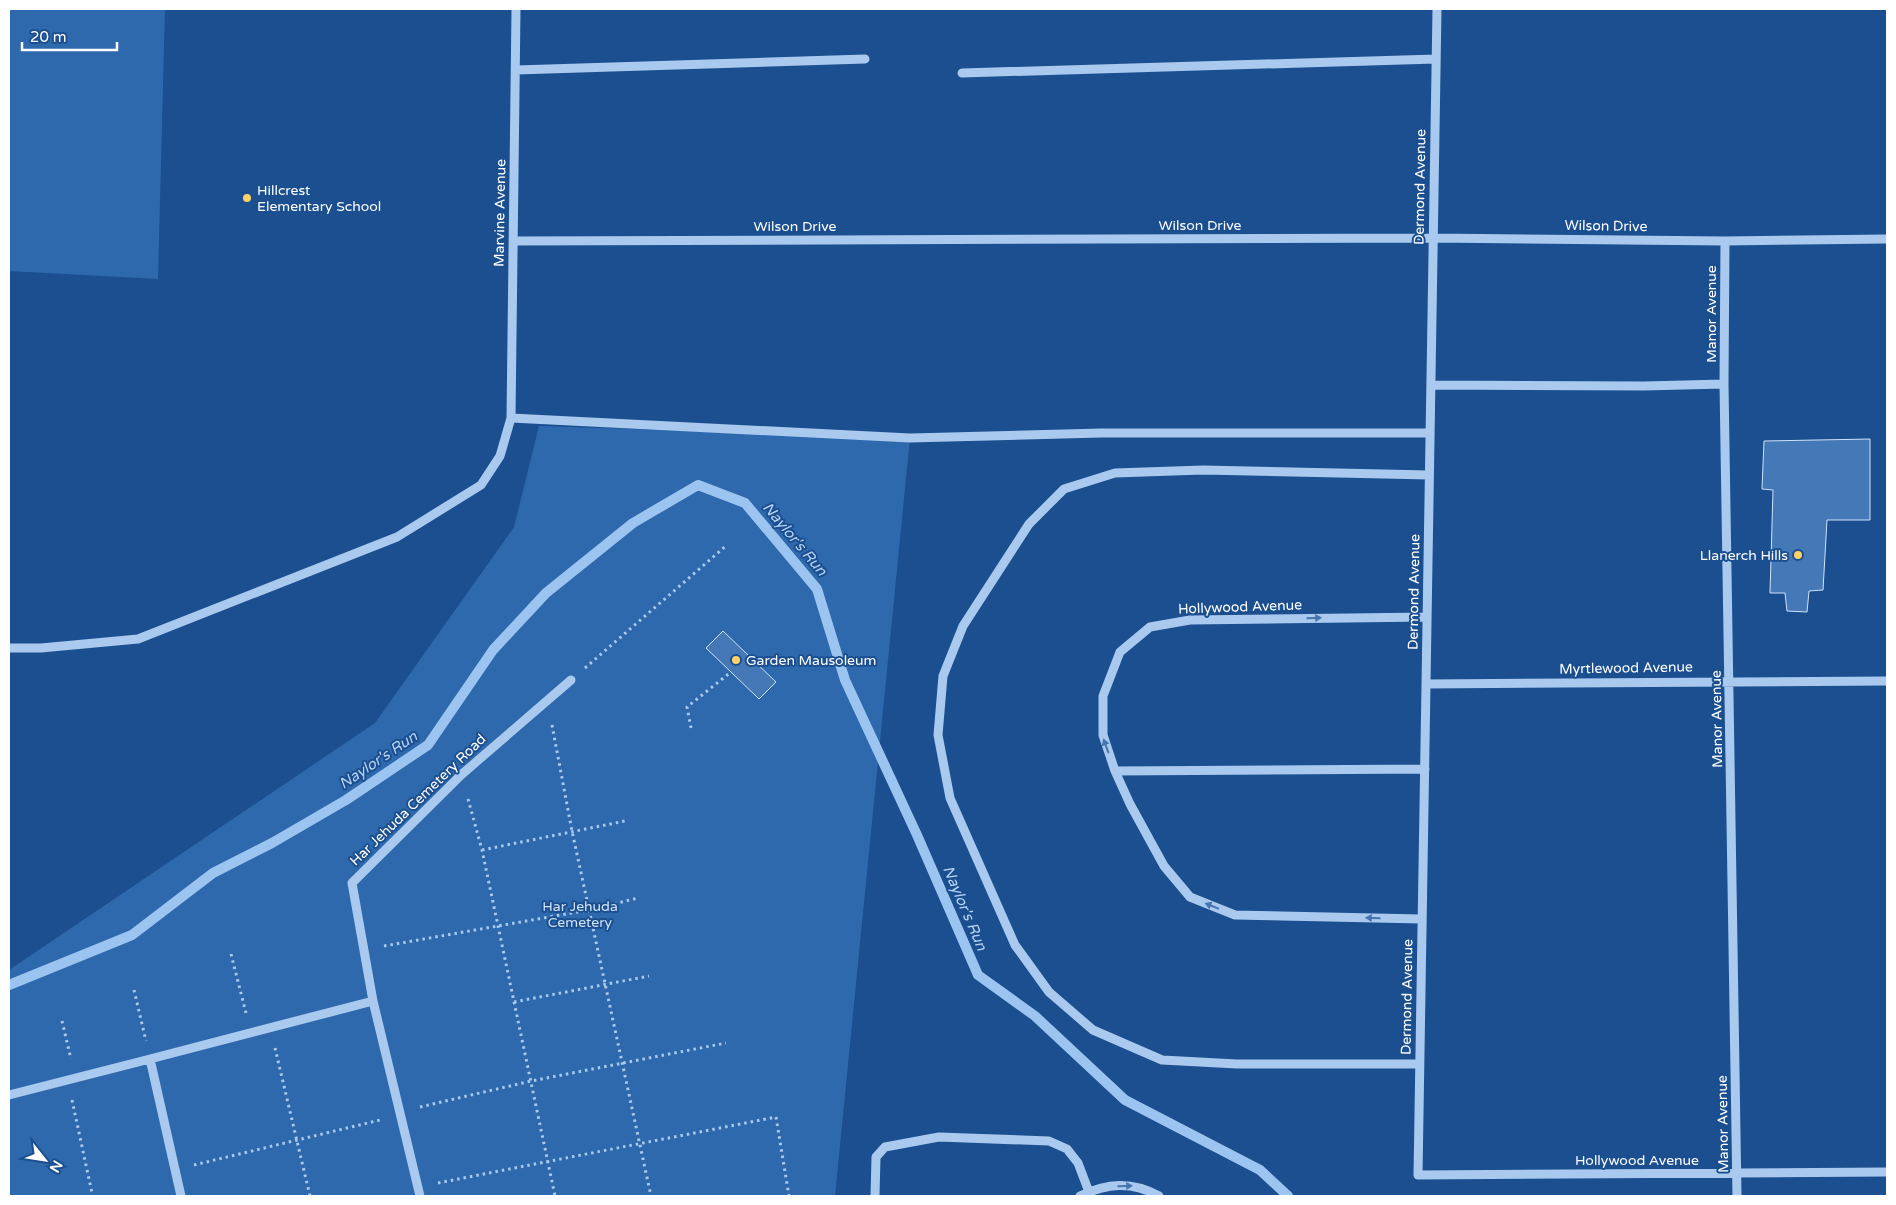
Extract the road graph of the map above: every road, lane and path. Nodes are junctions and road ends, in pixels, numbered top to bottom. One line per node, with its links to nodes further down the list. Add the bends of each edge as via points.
1 (516, 9): 5 (street, Marvine Avenue)
2 (1437, 9): 4 (street, Dermond Avenue)
3 (865, 59): 5 (street)
4 (1436, 59): 6 (street); 7 (street, Dermond Avenue)
5 (516, 70): 9 (street, Marvine Avenue)
6 (962, 73)
7 (1433, 238): 9 (street, Wilson Drive); 10 (street, Wilson Drive); 12 (street, Dermond Avenue)
8 (1887, 239): 10 (street, Wilson Drive)
9 (514, 241): 13 (street, Marvine Avenue)
10 (1725, 241): 11 (street, Manor Avenue)
11 (1724, 384): 12 (street); 21 (street, Manor Avenue)
12 (1431, 385): 14 (street, Dermond Avenue)
13 (511, 418): 14 (street, via 910,438 1101,433); 18 (street, Marvine Avenue, via 500,456 480,485 397,537 138,639)
14 (1430, 433): 15 (street, Dermond Avenue)
15 (1429, 476): 17 (street, Dermond Avenue); 49 (street, via 1203,470 1115,473 1064,490 1029,524 963,626 943,676 938,735 950,798 1015,945 1049,992 1092,1030 1162,1060 1236,1064)
16 (727, 545): 20 (path)
17 (1427, 617): 23 (street, Dermond Avenue); 27 (street, Hollywood Avenue, one-way to 17, via 1102,735 1103,696 1120,652 1150,627 1190,620)
18 (9, 648)
19 (731, 672): 25 (path, via 687,707)
20 (571, 680): 24 (street, Har Jehuda Cemetery Road)
21 (1731, 681): 22 (street, Myrtlewood Avenue); 23 (street, Myrtlewood Avenue); 59 (street, Manor Avenue)
22 (1887, 681)
23 (1426, 684): 26 (street, Dermond Avenue)
24 (548, 699): 28 (street, Har Jehuda Cemetery Road); 30 (path)
25 (691, 728)
26 (1424, 769): 27 (street); 34 (street, Dermond Avenue)
27 (1115, 771): 34 (street, Hollywood Avenue, one-way to 27, via 1235,915 1190,897 1164,866)
28 (461, 775): 31 (path); 36 (street, Har Jehuda Cemetery Road, via 352,883)
29 (625, 821): 30 (path)
30 (572, 832): 31 (path); 33 (path)
31 (482, 850): 35 (path)
32 (638, 898): 33 (path)
33 (589, 910): 35 (path); 39 (path)
34 (1422, 919): 49 (street, Dermond Avenue)
35 (498, 927): 36 (path); 42 (path)
36 (363, 950): 41 (street, Har Jehuda Cemetery Road)
37 (231, 954): 45 (path)
38 (649, 976): 39 (path)
39 (605, 984): 42 (path); 48 (path)
40 (134, 990): 47 (path)
41 (373, 1000): 44 (street); 53 (street, Har Jehuda Cemetery Road)
42 (514, 1002): 51 (path)
43 (62, 1021): 50 (path)
44 (270, 1028): 45 (street); 54 (path)
45 (251, 1033): 47 (street)
46 (726, 1043): 48 (path)
47 (150, 1059): 50 (street); 57 (street)
48 (622, 1064): 51 (path); 55 (path)
49 (1419, 1064): 60 (street, Dermond Avenue)
50 (71, 1079): 52 (street); 63 (path)
51 (531, 1081): 53 (path); 56 (path)
52 (9, 1095)
53 (400, 1114): 54 (path); 61 (street, Har Jehuda Cemetery Road)
54 (297, 1140): 57 (path); 65 (path)
55 (640, 1143): 56 (path); 67 (path); 68 (path, via 776,1117)
56 (548, 1162): 61 (path); 66 (path)
57 (175, 1170): 64 (street)
58 (1887, 1172): 59 (street, Hollywood Avenue)
59 (1738, 1174): 60 (street, Hollywood Avenue); 72 (street, Manor Avenue)
60 (1418, 1175)
61 (418, 1192)
62 (1089, 1192): 69 (street, via 1073,1156 1048,1141 939,1136 885,1147 876,1157); 70 (street); 71 (street, one-way to 71, via 1098,1187 1140,1186)
63 (92, 1193)
64 (182, 1196)
65 (310, 1196)
66 (554, 1196)
67 (651, 1196)
68 (789, 1196)
69 (876, 1196)
70 (1080, 1196)
71 (1159, 1196)
72 (1737, 1196)

